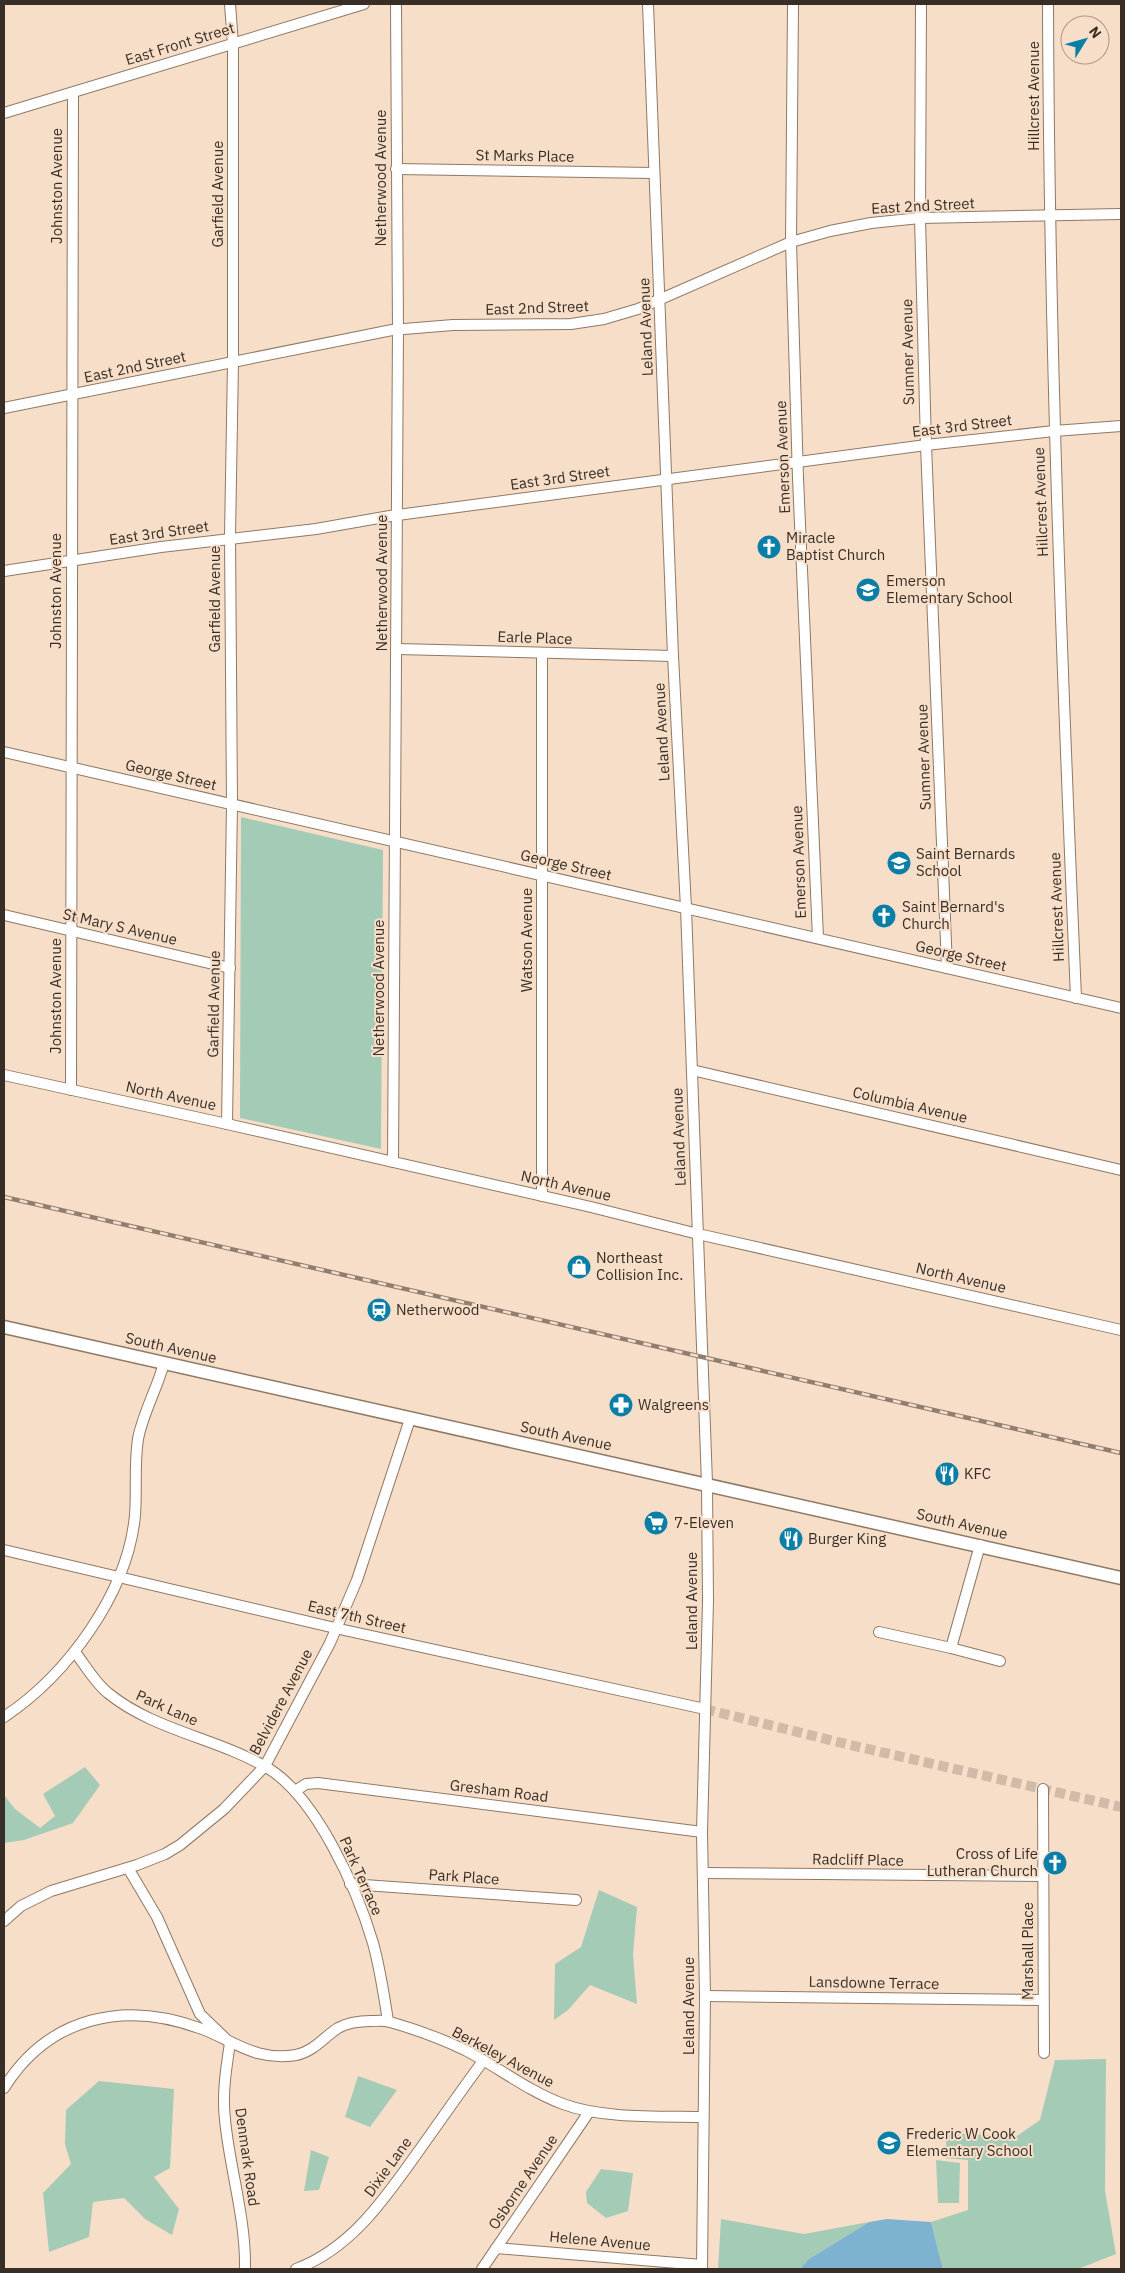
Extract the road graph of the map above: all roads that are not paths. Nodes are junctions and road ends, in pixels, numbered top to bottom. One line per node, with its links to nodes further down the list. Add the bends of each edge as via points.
1 (230, 4): 8 (street, Garfield Avenue)
2 (364, 4): 8 (street, East Front Street)
3 (396, 4): 11 (street, Netherwood Avenue)
4 (648, 4): 12 (street, Leland Avenue)
5 (793, 4): 16 (street, Emerson Avenue)
6 (921, 4): 15 (street, Sumner Avenue)
7 (1048, 4): 14 (street, Hillcrest Avenue)
8 (233, 44): 9 (street, East Front Street); 19 (street, Garfield Avenue)
9 (73, 92): 10 (street, East Front Street); 20 (street, Johnston Avenue)
10 (4, 114)
11 (396, 170): 12 (street, St Marks Place); 18 (street, Netherwood Avenue)
12 (654, 173): 17 (street, Leland Avenue)
13 (1121, 214): 14 (street, East 2nd Street)
14 (1049, 216): 15 (street, East 2nd Street); 23 (street, Hillcrest Avenue)
15 (920, 218): 16 (street, East 2nd Street, via 854,226); 24 (street, Sumner Avenue)
16 (791, 242): 17 (street, East 2nd Street); 25 (street, Emerson Avenue)
17 (660, 300): 18 (street, East 2nd Street, via 619,316 580,323); 26 (street, Leland Avenue)
18 (398, 329): 19 (street, East 2nd Street); 27 (street, Netherwood Avenue)
19 (233, 363): 20 (street, East 2nd Street); 28 (street, Garfield Avenue)
20 (72, 396): 21 (street, East 2nd Street); 29 (street, Johnston Avenue)
21 (4, 408)
22 (1121, 426): 23 (street, East 3rd Street)
23 (1054, 431): 24 (street, East 3rd Street); 45 (street, Hillcrest Avenue)
24 (926, 445): 25 (street, East 3rd Street); 44 (street, Sumner Avenue)
25 (798, 463): 26 (street, East 3rd Street); 42 (street, Emerson Avenue)
26 (666, 479): 27 (street, East 3rd Street); 33 (street, Leland Avenue)
27 (397, 515): 28 (street, East 3rd Street); 31 (street, Netherwood Avenue)
28 (230, 539): 29 (street, East 3rd Street); 36 (street, Garfield Avenue)
29 (71, 561): 30 (street, East 3rd Street); 35 (street, Johnston Avenue)
30 (4, 571)
31 (397, 650): 32 (street, Earle Place); 37 (street, Netherwood Avenue)
32 (542, 654): 33 (street, Earle Place); 38 (street, Watson Avenue)
33 (673, 656): 39 (street, Leland Avenue)
34 (4, 752): 35 (street, George Street)
35 (71, 767): 36 (street, George Street); 41 (street, Johnston Avenue)
36 (232, 804): 37 (street, George Street); 43 (street, Garfield Avenue)
37 (394, 840): 38 (street, George Street); 51 (street, Netherwood Avenue)
38 (542, 875): 39 (street, George Street); 53 (street, Watson Avenue)
39 (686, 908): 42 (street, George Street); 47 (street, Leland Avenue)
40 (4, 915): 41 (street, St Mary S Avenue)
41 (71, 931): 43 (street, St Mary S Avenue); 49 (street, Johnston Avenue)
42 (818, 938): 44 (street, George Street)
43 (230, 968): 50 (street, Garfield Avenue)
44 (948, 968): 45 (street, George Street)
45 (1076, 998): 46 (street, George Street)
46 (1121, 1008)
47 (692, 1070): 52 (street, Columbia Avenue); 54 (street, Leland Avenue)
48 (4, 1075): 49 (street, North Avenue)
49 (71, 1090): 50 (street, North Avenue)
50 (228, 1124): 51 (street, North Avenue)
51 (393, 1162): 53 (street, North Avenue)
52 (1121, 1170)
53 (542, 1196): 54 (street, North Avenue)
54 (698, 1234): 56 (street, North Avenue); 59 (street, Leland Avenue)
55 (4, 1327): 57 (main road, South Avenue)
56 (1121, 1330)
57 (164, 1363): 58 (main road, South Avenue); 62 (street, via 138,1438 135,1516)
58 (410, 1419): 59 (main road, South Avenue); 64 (street, Belvidere Avenue, via 357,1580)
59 (707, 1483): 60 (main road, South Avenue); 69 (street, Leland Avenue)
60 (980, 1546): 63 (main road, South Avenue); 66 (street)
61 (4, 1550): 62 (street, East 7th Street)
62 (118, 1576): 64 (street, East 7th Street); 67 (street, via 107,1604)
63 (1121, 1578)
64 (335, 1628): 69 (street, East 7th Street); 71 (street, Belvidere Avenue)
65 (879, 1632): 66 (street)
66 (951, 1648): 68 (street)
67 (75, 1652): 70 (street, via 30,1698); 71 (street, Park Lane, via 106,1692 129,1709)
68 (1000, 1662)
69 (705, 1709): 74 (street, Leland Avenue)
70 (4, 1717)
71 (265, 1766): 73 (street, Park Terrace); 75 (street, Belvidere Avenue, via 224,1808 180,1845)
72 (1043, 1789): 77 (street, Marshall Place)
73 (295, 1791): 74 (street, Gresham Road, via 306,1784 318,1783); 78 (street, Park Terrace, via 324,1832)
74 (702, 1832): 76 (street, Leland Avenue)
75 (128, 1868): 80 (street, Belvidere Avenue, via 51,1891 21,1906); 84 (street, via 157,1917 200,2014)
76 (703, 1873): 77 (street, Radcliff Place); 81 (street, Leland Avenue)
77 (1043, 1876): 82 (street, Marshall Place)
78 (350, 1884): 79 (street, Park Place); 83 (street, Park Terrace, via 373,1944)
79 (576, 1900)
80 (4, 1920)
81 (705, 1996): 82 (street, Lansdowne Terrace); 89 (street, Leland Avenue)
82 (1043, 2000): 85 (street, Marshall Place)
83 (388, 2021): 84 (street, Berkeley Avenue, via 360,2021 339,2028 310,2050 296,2055 262,2054); 86 (street, Berkeley Avenue, via 447,2042)
84 (230, 2043): 87 (street, Berkeley Avenue, via 204,2030 162,2017 130,2014 99,2018 69,2028 41,2045 14,2071); 92 (street, Denmark Road, via 224,2119 244,2238)
85 (1044, 2053)
86 (483, 2061): 88 (street, Berkeley Avenue, via 541,2094); 93 (street, Dixie Lane, via 384,2200 340,2244 310,2264)
87 (4, 2088)
88 (589, 2112): 89 (street, Berkeley Avenue); 90 (street, Osborne Avenue)
89 (703, 2117): 91 (street, Leland Avenue)
90 (496, 2248): 91 (street, Helene Avenue); 94 (street, Osborne Avenue)
91 (702, 2267)
92 (245, 2269)
93 (296, 2269)
94 (482, 2269)

